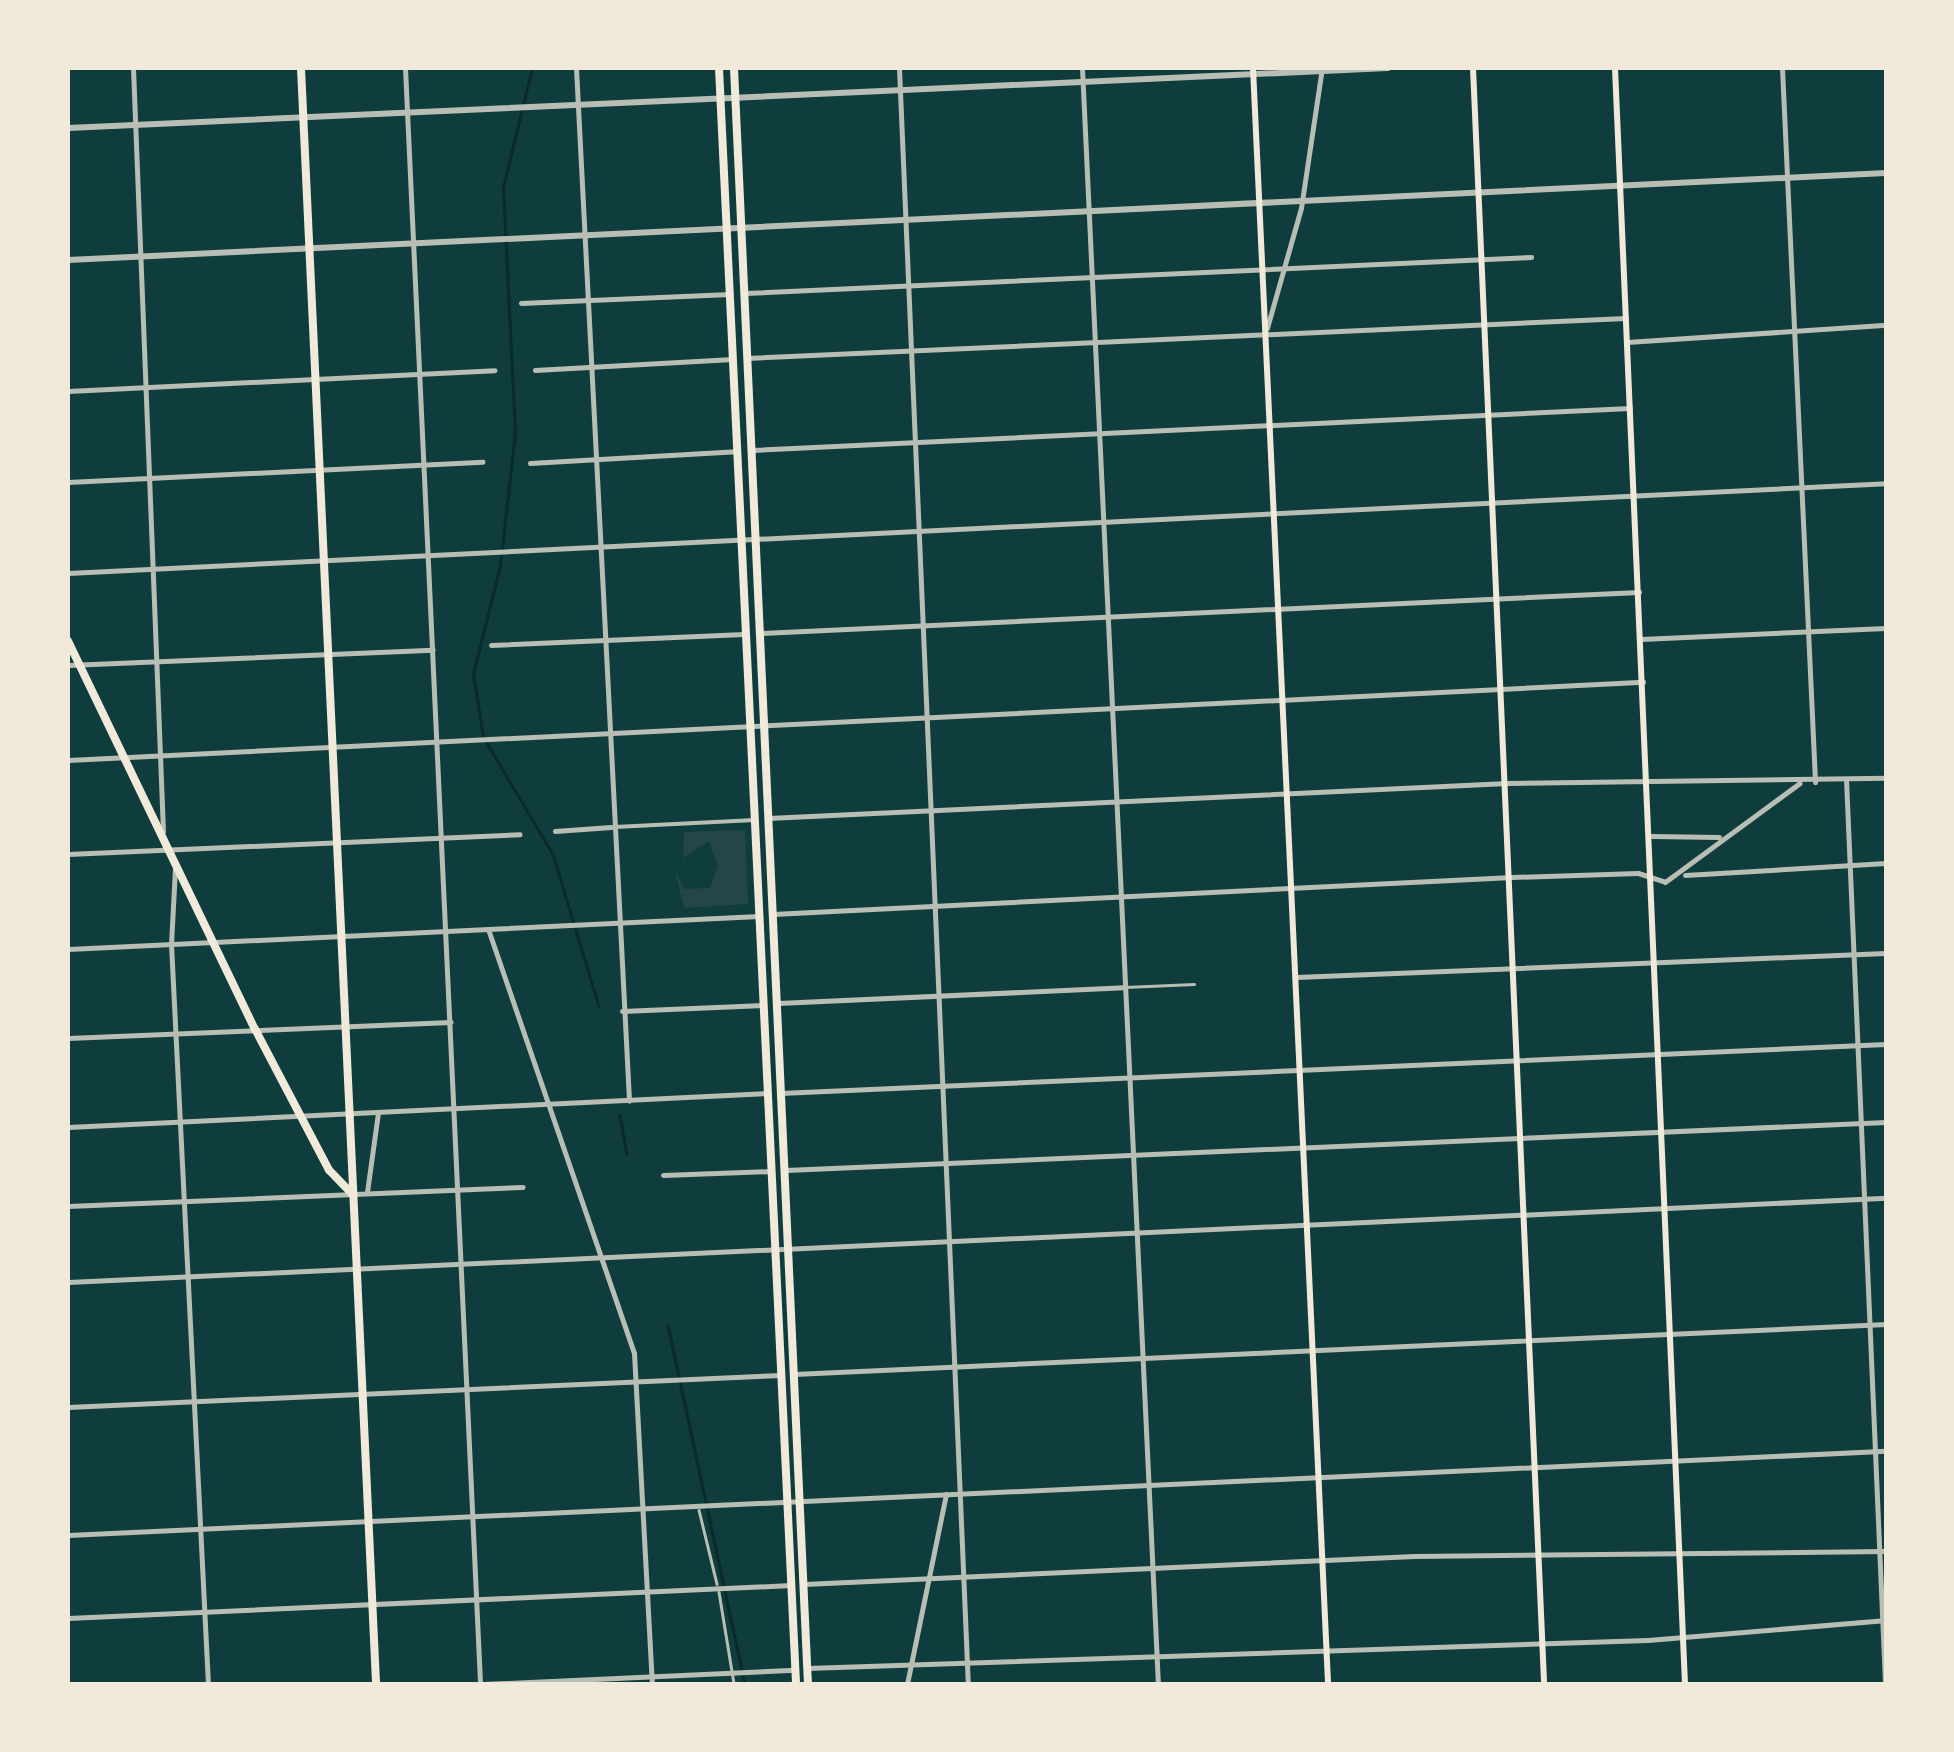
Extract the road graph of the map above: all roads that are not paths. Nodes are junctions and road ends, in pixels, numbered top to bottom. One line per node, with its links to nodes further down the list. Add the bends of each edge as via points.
1 (133, 68): 22 (street)
2 (301, 68): 21 (main road)
3 (404, 68): 20 (street)
4 (576, 68): 19 (street)
5 (718, 68): 18 (main road)
6 (734, 68): 17 (main road)
7 (899, 68): 16 (street)
8 (1082, 68): 15 (street)
9 (1388, 68): 13 (street)
10 (1473, 68): 27 (main road)
11 (1615, 68): 26 (main road)
12 (1782, 68): 25 (street)
13 (1322, 69): 14 (street); 28 (street)
14 (1253, 71): 15 (street); 29 (main road)
15 (1083, 81): 16 (street); 30 (street)
16 (900, 89): 17 (street); 31 (street)
17 (735, 96): 18 (street); 32 (main road)
18 (720, 97): 19 (street); 33 (main road)
19 (578, 104): 20 (street); 34 (street)
20 (407, 112): 21 (street); 35 (street)
21 (304, 116): 22 (street); 36 (main road)
22 (136, 125): 23 (street); 37 (street)
23 (68, 128)
24 (1886, 173): 25 (street)
25 (1788, 178): 26 (street); 52 (street)
26 (1619, 187): 27 (street); 49 (main road)
27 (1478, 195): 28 (street); 40 (main road)
28 (1302, 201): 29 (street); 41 (street)
29 (1258, 203): 30 (street); 42 (main road)
30 (1088, 212): 31 (street); 43 (street)
31 (905, 220): 32 (street); 44 (street)
32 (740, 226): 33 (street); 45 (main road)
33 (727, 227): 34 (street); 46 (main road)
34 (585, 235): 35 (street); 47 (street)
35 (413, 243): 36 (street); 62 (street)
36 (308, 248): 37 (street); 63 (main road)
37 (142, 256): 39 (street); 64 (street)
38 (1532, 258): 40 (street)
39 (68, 260)
40 (1482, 260): 41 (street); 50 (main road)
41 (1286, 267): 42 (street); 53 (street)
42 (1262, 268): 43 (street); 53 (main road)
43 (1091, 278): 44 (street); 55 (street)
44 (908, 286): 45 (street); 56 (street)
45 (744, 293): 57 (main road)
46 (730, 294): 47 (street); 58 (main road)
47 (588, 302): 48 (street); 59 (street)
48 (521, 303)
49 (1626, 318): 50 (street); 54 (main road)
50 (1486, 324): 53 (street); 67 (main road)
51 (1886, 325): 52 (street)
52 (1795, 329): 54 (street); 81 (street)
53 (1266, 332): 55 (street); 68 (main road)
54 (1628, 342): 66 (main road)
55 (1094, 344): 56 (street); 69 (street)
56 (911, 352): 57 (street); 70 (street)
57 (747, 358): 72 (main road)
58 (733, 359): 59 (street); 71 (main road)
59 (590, 366): 61 (street); 73 (street)
60 (494, 370): 62 (street)
61 (535, 370)
62 (419, 375): 63 (street); 76 (street)
63 (315, 379): 64 (street); 77 (main road)
64 (148, 387): 65 (street); 78 (street)
65 (68, 391)
66 (1630, 408): 67 (street); 82 (main road)
67 (1492, 412): 68 (street); 83 (main road)
68 (1270, 424): 69 (street); 84 (main road)
69 (1098, 435): 70 (street); 85 (street)
70 (914, 444): 72 (street); 86 (street)
71 (736, 450): 73 (street); 87 (main road)
72 (752, 450): 88 (main road)
73 (595, 460): 75 (street); 89 (street)
74 (483, 462): 76 (street)
75 (530, 463)
76 (423, 465): 77 (street); 90 (street)
77 (319, 471): 78 (street); 91 (main road)
78 (151, 478): 79 (street); 92 (street)
79 (68, 482)
80 (1886, 483): 81 (street)
81 (1802, 488): 82 (street); 100 (street)
82 (1634, 496): 83 (street); 94 (main road)
83 (1495, 504): 84 (street); 95 (main road)
84 (1274, 516): 85 (street); 96 (main road)
85 (1104, 525): 86 (street); 97 (street)
86 (919, 534): 88 (street); 98 (street)
87 (740, 542): 88 (street); 89 (street); 101 (main road)
88 (756, 542): 102 (main road)
89 (595, 549): 90 (street); 103 (street)
90 (428, 559): 91 (street); 107 (street)
91 (323, 562): 92 (street); 108 (main road)
92 (156, 570): 93 (street); 109 (street)
93 (68, 573)
94 (1640, 592): 95 (street); 104 (main road)
95 (1499, 596): 96 (street); 113 (main road)
96 (1278, 606): 97 (street); 114 (main road)
97 (1108, 617): 98 (street); 115 (street)
98 (922, 626): 102 (street); 116 (street)
99 (1886, 628): 100 (street)
100 (1809, 632): 104 (street); 129 (street)
101 (744, 634): 103 (street); 118 (main road)
102 (759, 634): 117 (main road)
103 (600, 638): 106 (street); 119 (street)
104 (1641, 639): 112 (main road)
105 (68, 642): 110 (main road)
106 (491, 646)
107 (433, 650): 108 (street); 120 (street)
108 (327, 655): 109 (street); 121 (main road)
109 (161, 662): 110 (street); 122 (street)
110 (78, 665): 111 (street); 123 (main road)
111 (68, 666)
112 (1643, 682): 113 (street); 126 (main road)
113 (1504, 688): 114 (street); 130 (main road)
114 (1282, 697): 115 (street); 131 (main road)
115 (1113, 708): 116 (street); 132 (street)
116 (928, 718): 117 (street); 133 (street)
117 (764, 727): 118 (street); 134 (main road)
118 (750, 728): 119 (street); 135 (main road)
119 (605, 734): 120 (street); 136 (street)
120 (437, 743): 121 (street); 141 (street)
121 (332, 748): 122 (street); 143 (main road)
122 (164, 756): 123 (street); 138 (street)
123 (124, 758): 124 (street); 138 (main road)
124 (68, 760)
125 (1886, 778): 127 (street)
126 (1649, 779): 128 (street); 130 (street); 140 (main road)
127 (1846, 779): 129 (street); 148 (street)
128 (1800, 782): 129 (street); 142 (street)
129 (1815, 782)
130 (1507, 783): 131 (street); 150 (main road)
131 (1287, 793): 132 (street); 152 (main road)
132 (1117, 802): 133 (street); 153 (street)
133 (932, 812): 134 (street); 154 (street)
134 (768, 818): 155 (main road)
135 (755, 820): 136 (street); 156 (main road)
136 (611, 827): 137 (street); 157 (street)
137 (555, 830)
138 (163, 832): 144 (main road)
139 (520, 834): 141 (street)
140 (1652, 836): 142 (street); 151 (main road)
141 (442, 837): 143 (street); 159 (street)
142 (1721, 838): 149 (street)
143 (337, 841): 144 (street); 160 (main road)
144 (172, 850): 145 (street); 146 (main road)
145 (68, 854)
146 (177, 860): 161 (main road); 162 (street)
147 (1886, 863): 148 (street)
148 (1850, 865): 149 (street); 165 (street)
149 (1682, 876): 151 (street)
150 (1512, 877): 151 (street); 152 (street); 167 (main road)
151 (1654, 878): 166 (main road)
152 (1291, 888): 153 (street); 168 (main road)
153 (1120, 898): 154 (street); 170 (street)
154 (936, 906): 155 (street); 171 (street)
155 (772, 914): 172 (main road)
156 (759, 916): 157 (street); 173 (main road)
157 (616, 921): 158 (street); 174 (street)
158 (488, 929): 159 (street); 190 (street)
159 (446, 930): 160 (street); 175 (street)
160 (340, 936): 161 (street); 176 (main road)
161 (214, 941): 162 (street); 177 (main road)
162 (170, 944): 163 (street); 178 (street)
163 (68, 949)
164 (1886, 954): 165 (street)
165 (1854, 955): 166 (street); 181 (street)
166 (1658, 963): 167 (street); 182 (main road)
167 (1516, 970): 168 (street); 183 (main road)
168 (1296, 977): 184 (main road)
169 (1194, 984): 170 (lane)
170 (1124, 987): 171 (street); 185 (street)
171 (941, 997): 172 (street); 186 (street)
172 (776, 1003): 188 (main road)
173 (764, 1005): 174 (street); 187 (main road)
174 (621, 1011): 189 (street)
175 (451, 1022): 176 (street); 191 (street)
176 (346, 1025): 177 (street); 193 (main road)
177 (255, 1030): 178 (street); 194 (main road)
178 (175, 1033): 179 (street); 196 (street)
179 (68, 1038)
180 (1886, 1044): 181 (street)
181 (1858, 1045): 182 (street); 197 (street)
182 (1661, 1054): 183 (street); 199 (main road)
183 (1520, 1059): 184 (street); 200 (main road)
184 (1300, 1068): 185 (street); 201 (main road)
185 (1128, 1078): 186 (street); 202 (street)
186 (945, 1086): 188 (street); 203 (street)
187 (768, 1093): 189 (street); 205 (main road)
188 (780, 1093): 204 (main road)
189 (629, 1101): 190 (street)
190 (546, 1106): 191 (street); 222 (street)
191 (455, 1111): 192 (street); 208 (street)
192 (378, 1113): 193 (street); 209 (street)
193 (351, 1114): 194 (street); 210 (main road)
194 (304, 1117): 196 (street); 210 (main road)
195 (1886, 1122): 197 (street)
196 (179, 1123): 198 (street); 213 (street)
197 (1863, 1123): 199 (street); 212 (street)
198 (68, 1127)
199 (1664, 1130): 200 (street); 215 (main road)
200 (1524, 1136): 201 (street); 216 (main road)
201 (1304, 1146): 202 (street); 217 (main road)
202 (1132, 1156): 203 (street); 218 (street)
203 (948, 1164): 204 (street); 219 (street)
204 (784, 1170): 220 (main road)
205 (771, 1171): 206 (street); 221 (main road)
206 (664, 1175)
207 (523, 1187): 208 (street)
208 (459, 1188): 209 (street); 223 (street)
209 (368, 1192): 210 (street)
210 (352, 1194): 213 (street); 224 (main road)
211 (1886, 1198): 212 (street)
212 (1866, 1199): 215 (street); 227 (street)
213 (184, 1202): 214 (street); 225 (street)
214 (68, 1206)
215 (1666, 1208): 216 (street); 229 (main road)
216 (1528, 1215): 217 (street); 230 (main road)
217 (1307, 1224): 218 (street); 231 (main road)
218 (1136, 1233): 219 (street); 232 (street)
219 (951, 1239): 220 (street); 233 (street)
220 (788, 1246): 221 (street); 234 (main road)
221 (775, 1248): 222 (street); 235 (main road)
222 (600, 1256): 223 (street); 236 (street)
223 (462, 1264): 224 (street); 237 (street)
224 (359, 1270): 225 (street); 238 (main road)
225 (187, 1278): 226 (street); 239 (street)
226 (68, 1282)
227 (1873, 1324): 228 (street); 229 (street); 241 (street)
228 (1886, 1324)
229 (1672, 1334): 230 (street); 243 (main road)
230 (1534, 1340): 231 (street); 244 (main road)
231 (1313, 1349): 232 (street); 245 (main road)
232 (1144, 1358): 233 (street); 246 (street)
233 (958, 1367): 234 (street); 247 (street)
234 (794, 1374): 249 (main road)
235 (781, 1375): 236 (street); 250 (main road)
236 (638, 1384): 237 (street); 252 (street)
237 (468, 1392): 238 (street); 253 (street)
238 (365, 1396): 239 (street); 254 (main road)
239 (194, 1404): 240 (street); 255 (street)
240 (68, 1407)
241 (1877, 1451): 242 (street); 243 (street); 257 (street)
242 (1886, 1451)
243 (1677, 1461): 244 (street); 258 (main road)
244 (1538, 1467): 245 (street); 260 (main road)
245 (1318, 1478): 246 (street); 259 (main road)
246 (1149, 1487): 247 (street); 261 (street)
247 (965, 1493): 248 (street); 262 (street)
248 (946, 1494): 249 (street); 263 (street)
249 (800, 1501): 250 (street); 264 (main road)
250 (787, 1502): 251 (street); 265 (main road)
251 (700, 1507): 252 (street); 266 (lane)
252 (644, 1511): 253 (street); 267 (street)
253 (474, 1518): 254 (street); 268 (street)
254 (370, 1522): 255 (street); 269 (main road)
255 (200, 1529): 256 (street); 270 (street)
256 (68, 1535)
257 (1884, 1551): 258 (street); 272 (street)
258 (1681, 1557): 260 (street); 273 (main road)
259 (1323, 1560): 260 (street); 261 (street); 275 (main road)
260 (1542, 1561): 274 (main road)
261 (1153, 1568): 262 (street); 276 (street)
262 (968, 1579): 263 (street); 277 (street)
263 (929, 1580): 264 (street); 278 (street)
264 (804, 1584): 279 (main road)
265 (791, 1585): 266 (street); 280 (main road)
266 (720, 1590): 267 (street); 281 (lane)
267 (649, 1595): 268 (street); 282 (street)
268 (477, 1604): 269 (street); 285 (street)
269 (373, 1608): 270 (street); 284 (main road)
270 (205, 1614): 271 (street); 283 (street)
271 (68, 1618)
272 (1885, 1620): 273 (street); 295 (street)
273 (1683, 1636): 274 (street); 294 (main road)
274 (1544, 1641): 275 (street); 293 (main road)
275 (1327, 1646): 276 (street); 292 (main road)
276 (1157, 1652): 277 (street); 291 (street)
277 (968, 1660): 278 (street); 290 (street)
278 (912, 1664): 279 (street); 289 (street)
279 (807, 1668): 288 (main road)
280 (795, 1670): 281 (street); 287 (main road)
281 (734, 1673): 282 (street); 286 (lane)
282 (652, 1682): 285 (street)
283 (208, 1684)
284 (376, 1684)
285 (482, 1684)
286 (734, 1684)
287 (796, 1684)
288 (808, 1684)
289 (907, 1684)
290 (968, 1684)
291 (1158, 1684)
292 (1328, 1684)
293 (1544, 1684)
294 (1684, 1684)
295 (1884, 1684)

